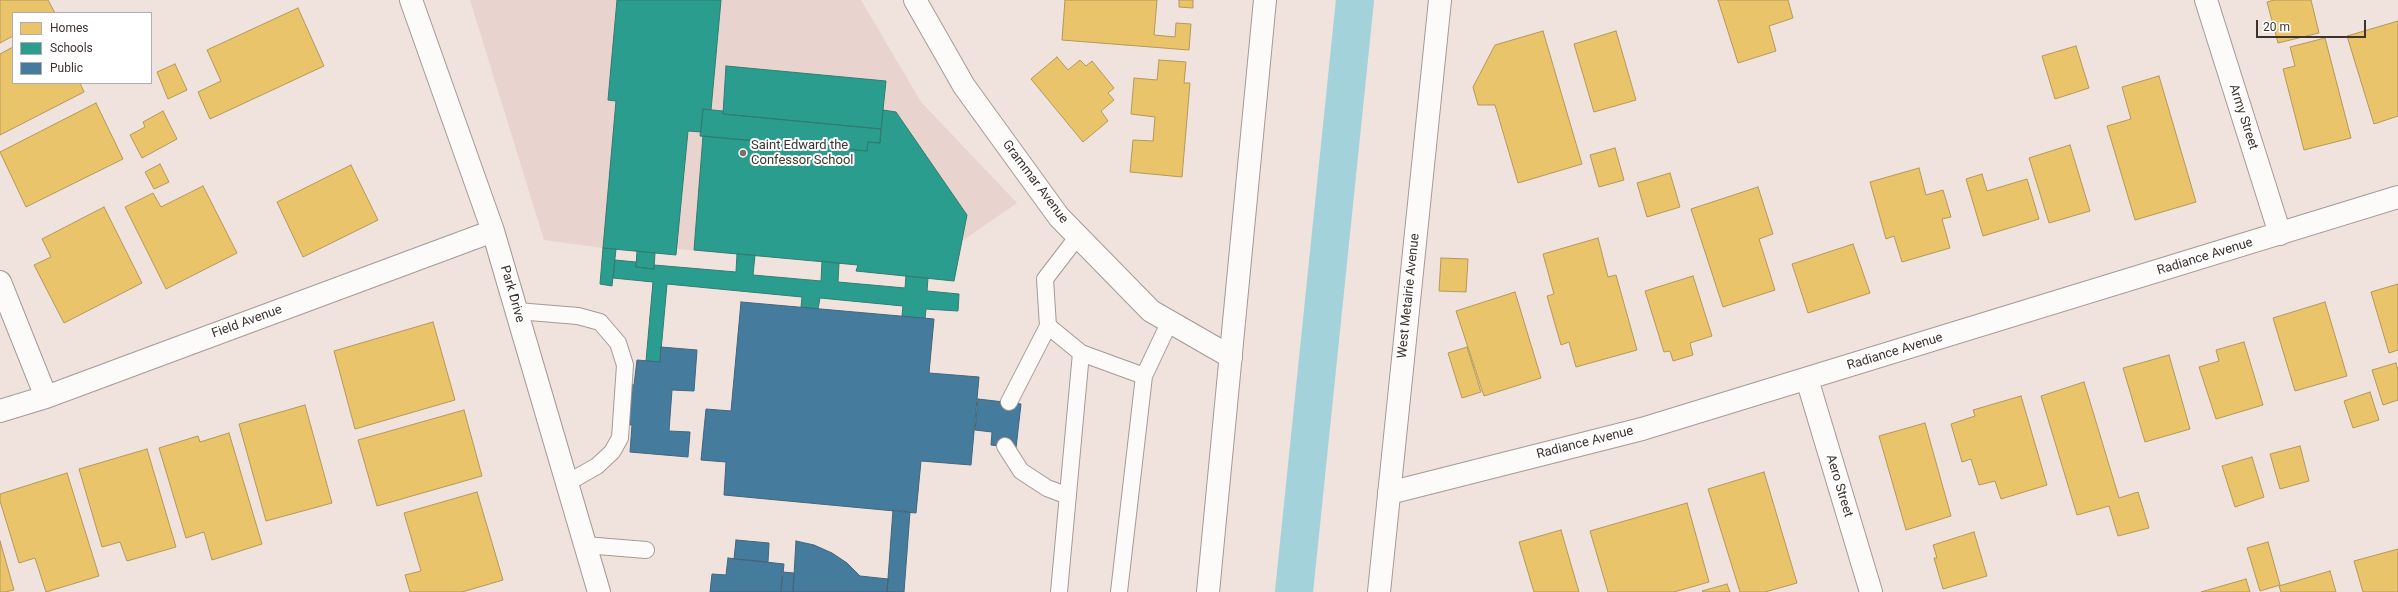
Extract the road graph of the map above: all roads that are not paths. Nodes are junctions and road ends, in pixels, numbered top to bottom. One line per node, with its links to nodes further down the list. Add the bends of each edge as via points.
1 (411, 0): 7 (street, Park Drive)
2 (915, 0): 9 (street, Grammar Avenue, via 964,86 1059,217)
3 (1265, 0): 15 (street)
4 (1440, 0): 23 (street, West Metairie Avenue)
5 (2206, 0): 8 (street, Army Street)
6 (2398, 197): 8 (street, Radiance Avenue)
7 (494, 231): 11 (street, Park Drive); 18 (street, Field Avenue)
8 (2280, 234): 17 (street, Radiance Avenue)
9 (1078, 236): 12 (street, Grammar Avenue, via 1151,311); 13 (lane, via 1045,279)
10 (0, 282): 18 (street)
11 (517, 311): 22 (street, Park Drive); 22 (lane, via 578,316 600,322 618,342 625,365 620,438 612,452 597,466)
12 (1170, 321): 15 (street, Grammar Avenue); 16 (lane)
13 (1048, 326): 14 (lane); 19 (lane)
14 (1081, 353): 16 (lane); 24 (lane)
15 (1231, 357): 30 (street)
16 (1144, 376): 29 (lane)
17 (1807, 379): 23 (street, Radiance Avenue, via 1642,429); 32 (street, Aero Street)
18 (46, 397): 20 (street, Field Avenue)
19 (1009, 402)
20 (0, 411)
21 (1005, 446): 24 (lane, via 1021,471 1047,488)
22 (567, 483): 25 (street, Park Drive)
23 (1389, 493): 31 (street, West Metairie Avenue)
24 (1068, 496): 28 (lane)
25 (585, 545): 26 (lane); 27 (street, Park Drive)
26 (646, 550)
27 (599, 592)
28 (1059, 592)
29 (1119, 592)
30 (1208, 592)
31 (1379, 592)
32 (1871, 592)

